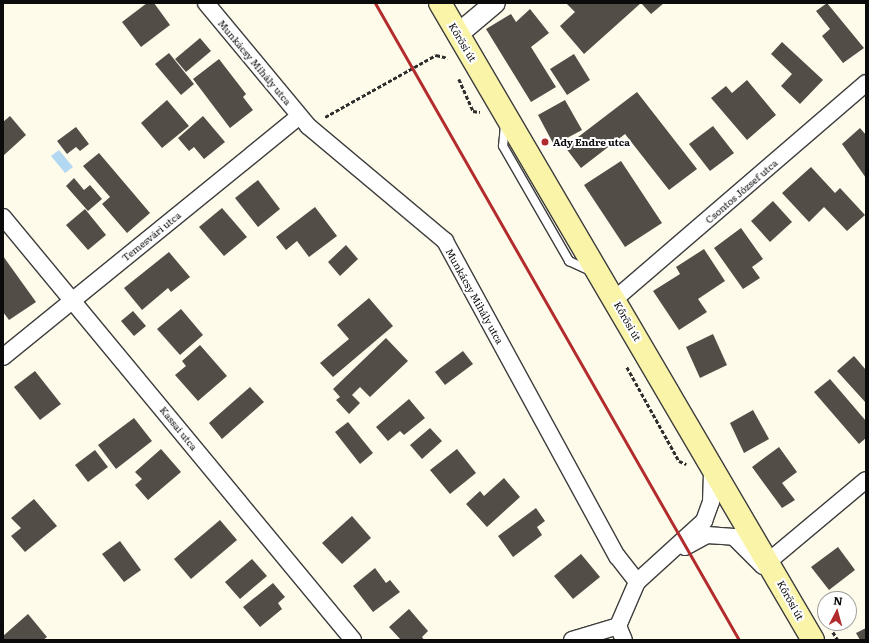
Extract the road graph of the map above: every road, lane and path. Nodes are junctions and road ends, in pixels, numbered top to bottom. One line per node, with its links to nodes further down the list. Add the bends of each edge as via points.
1 (206, 3): 6 (street, Munkácsy Mihály utca)
2 (440, 3): 4 (main road, Kőrösi út)
3 (495, 3): 4 (street)
4 (463, 42): 6 (path, via 450,58 436,55); 9 (main road, Kőrösi út)
5 (866, 83): 9 (street, Csontos József utca)
6 (304, 121): 8 (street, Temesvári utca); 15 (street, Munkácsy Mihály utca, via 445,241 617,556)
7 (3, 217): 8 (street, Kassai utca)
8 (73, 299): 10 (street, Temesvári utca); 18 (street, Kassai utca)
9 (615, 299): 11 (main road, Kőrösi út)
10 (3, 357)
11 (712, 466): 13 (street, via 711,502 704,521); 14 (main road, Kőrösi út)
12 (866, 480): 14 (street)
13 (659, 561): 15 (street); 16 (street, via 707,535 734,537)
14 (769, 561): 16 (main road, Kőrösi út)
15 (637, 582): 17 (street)
16 (784, 587): 20 (main road, Kőrösi út)
17 (621, 633): 19 (street)
18 (353, 640)
19 (572, 640)
20 (813, 640)

